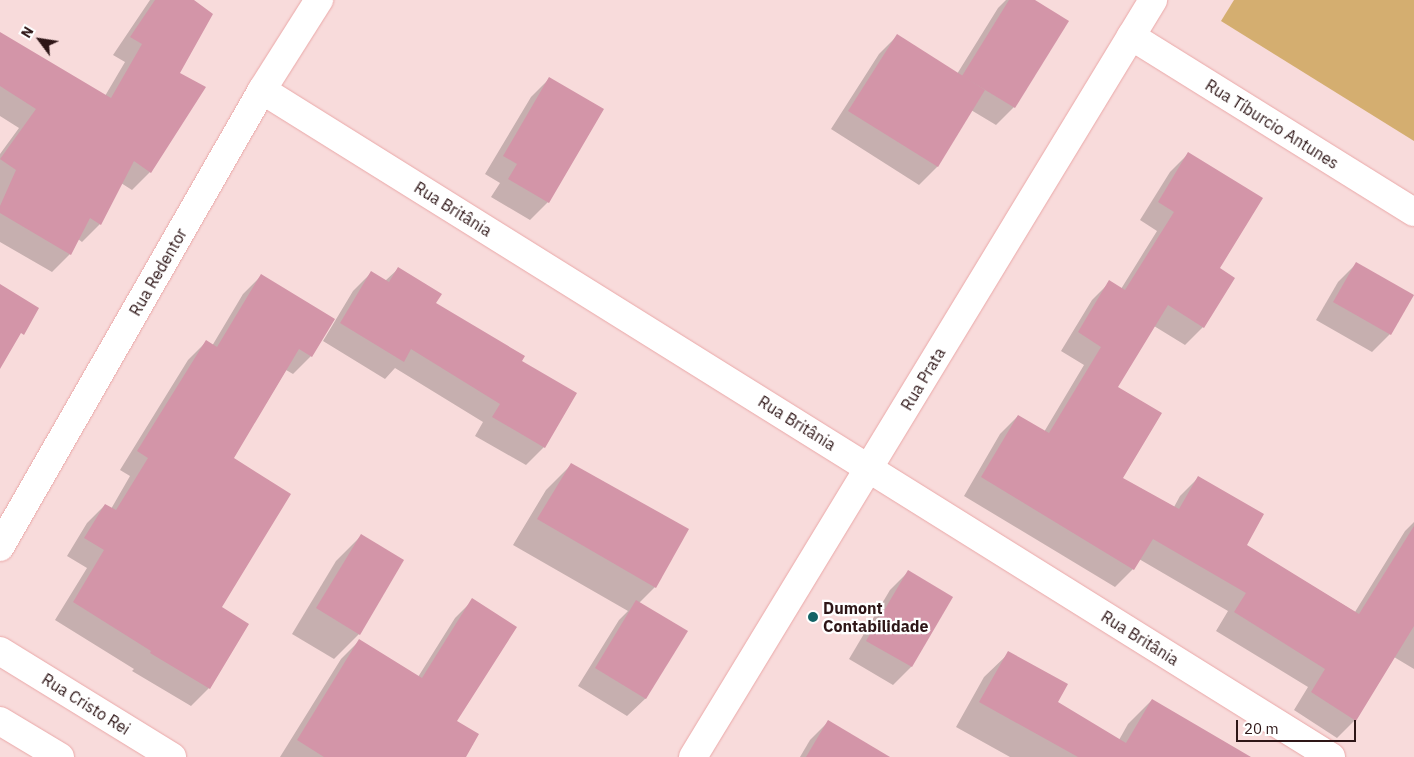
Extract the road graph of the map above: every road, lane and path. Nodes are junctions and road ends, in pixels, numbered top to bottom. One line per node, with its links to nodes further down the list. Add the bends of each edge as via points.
1 (319, 0): 4 (street, Rua Redentor)
2 (1152, 0): 3 (street, Rua Prata)
3 (1131, 36): 5 (street, Rua Tíburcio Antunes); 6 (street, Rua Prata)
4 (262, 90): 6 (street, Rua Britânia); 7 (street, Rua Redentor)
5 (1414, 212)
6 (869, 468): 12 (street, Rua Prata); 13 (street, Rua Britânia)
7 (0, 547)
8 (0, 651): 11 (street, Rua Cristo Rei)
9 (0, 721): 10 (street)
10 (60, 757)
11 (172, 757)
12 (693, 757)
13 (1331, 757)

